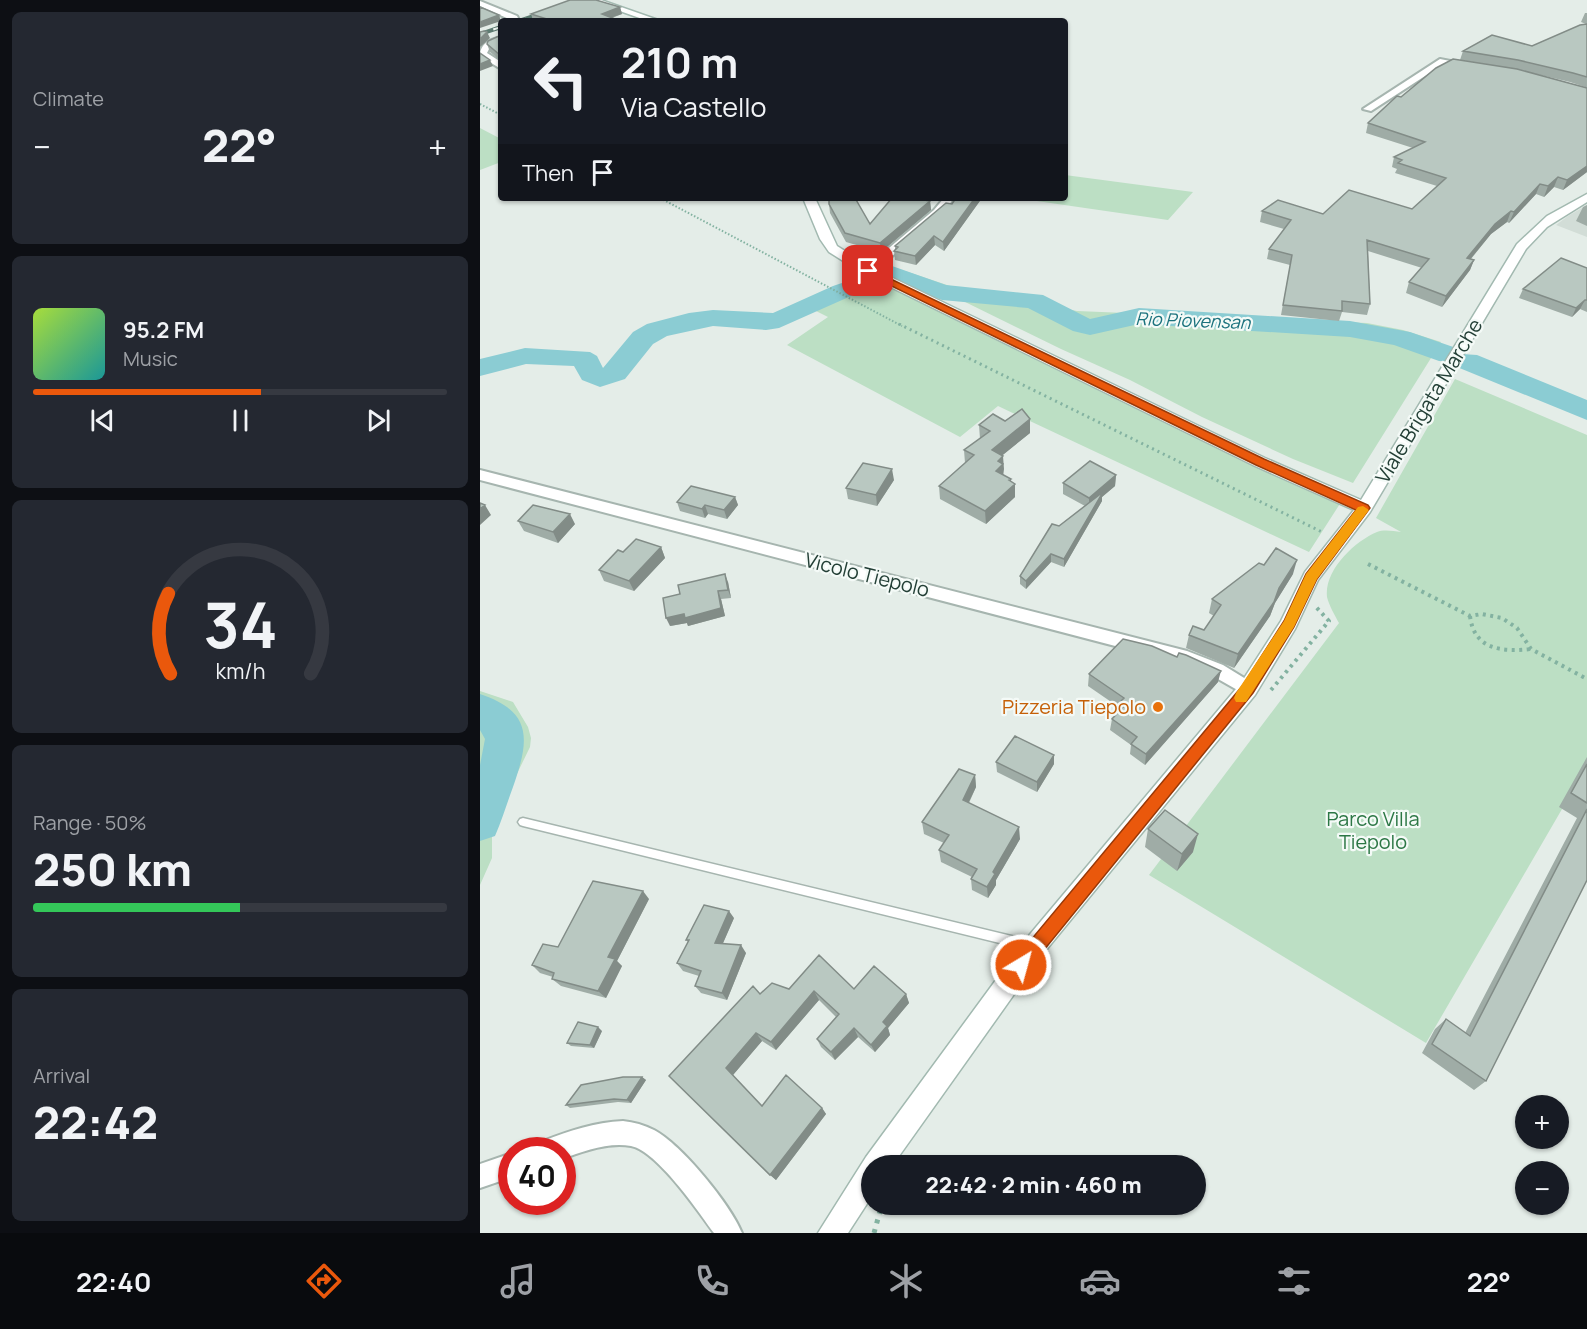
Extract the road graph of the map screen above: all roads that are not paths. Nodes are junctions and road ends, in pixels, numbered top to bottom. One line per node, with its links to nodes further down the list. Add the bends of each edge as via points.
1 (593, 0): 4 (street)
2 (480, 3): 3 (street)
3 (514, 18)
4 (648, 18)
5 (498, 40): 6 (street, via 487,45 482,54)
6 (498, 64)
7 (1475, 66): 8 (street, via 1440,62)
8 (1368, 109)
9 (1587, 197): 14 (street, Viale Brigata Marche, via 1554,215 1521,247)
10 (810, 201): 12 (street, via 833,249)
11 (947, 201): 12 (street)
12 (870, 272): 14 (street, via 1260,462)
13 (480, 475): 15 (street, Vicolo Tiepolo, via 1187,658)
14 (1364, 508): 15 (street, Viale Brigata Marche, via 1311,577 1289,624)
15 (1248, 689): 17 (street, Viale Brigata Marche)
16 (523, 822): 17 (lane)
17 (1034, 947): 19 (street, Viale Brigata Marche)
18 (576, 1144): 23 (street, via 612,1134 633,1134 648,1140 679,1169)
19 (883, 1155)
20 (498, 1170): 21 (street)
21 (480, 1176)
22 (861, 1188): 24 (street)
23 (729, 1233)
24 (832, 1233)

